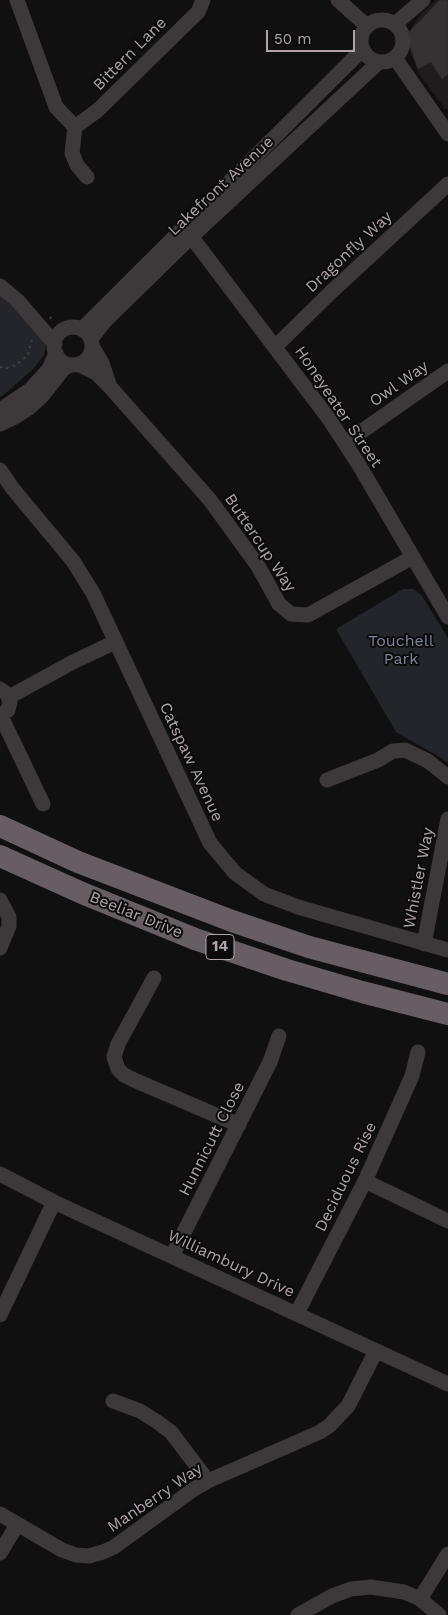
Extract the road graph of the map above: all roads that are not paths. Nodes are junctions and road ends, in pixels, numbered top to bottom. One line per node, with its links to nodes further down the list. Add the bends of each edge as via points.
1 (17, 0): 10 (street, via 56,107)
2 (203, 0): 10 (street, Bittern Lane, via 191,19 98,110)
3 (338, 0): 6 (street)
4 (423, 0): 5 (street)
5 (395, 24): 6 (street, via 382,20); 8 (street, via 404,43)
6 (367, 26): 7 (street, via 361,42)
7 (363, 49): 9 (street, via 370,58); 14 (street, Lakefront Avenue)
8 (395, 58): 9 (street); 11 (street)
9 (379, 62): 14 (street, Lakefront Avenue)
10 (75, 127): 12 (street, via 72,153)
11 (448, 132)
12 (87, 177)
13 (448, 184): 19 (street, Dragonfly Way)
14 (188, 232): 18 (street, Lakefront Avenue); 19 (street, Honeyeater Street)
15 (0, 286): 16 (street)
16 (17, 300): 17 (street); 20 (street)
17 (63, 330): 18 (street, via 72,327); 20 (street, via 56,339)
18 (88, 338): 21 (street, via 90,355); 23 (street, Buttercup Way)
19 (276, 346): 26 (street, Honeyeater Street)
20 (55, 349): 21 (street, via 62,361); 24 (street, via 48,369 30,390)
21 (75, 364): 23 (street, Buttercup Way, via 96,374); 25 (street, via 64,368 30,408)
22 (448, 371): 26 (street, Owl Way)
23 (111, 388): 28 (street, Buttercup Way, via 210,500 258,566 279,604 290,614 308,615)
24 (0, 410)
25 (0, 424)
26 (345, 444): 28 (street, Honeyeater Street)
27 (0, 470): 30 (street, Catspaw Avenue, via 73,561 93,593)
28 (413, 557): 29 (street, Honeyeater Street)
29 (448, 617)
30 (116, 642): 31 (street); 40 (street, Catspaw Avenue, via 210,842 235,873 264,894 298,907)
31 (4, 693): 32 (street, via 10,702 8,710)
32 (1, 716): 35 (street)
33 (448, 777): 34 (street, via 428,761 405,750 393,751)
34 (327, 780)
35 (44, 804)
36 (448, 819): 40 (street, Whistler Way)
37 (0, 826): 44 (highway, Beeliar Drive / 14, via 78,862 240,924 308,947)
38 (0, 856): 45 (highway, Beeliar Drive / 14, via 195,938 353,990)
39 (0, 900): 41 (street, via 9,917 9,926)
40 (424, 944): 42 (street, Catspaw Avenue)
41 (0, 948)
42 (448, 950)
43 (154, 978): 48 (street, via 118,1044 110,1066 134,1080)
44 (448, 984)
45 (448, 1014)
46 (279, 1036): 48 (street, Hunnicutt Close)
47 (418, 1052): 50 (street, Deciduous Rise, via 412,1076)
48 (239, 1125): 53 (street, Hunnicutt Close)
49 (0, 1174): 51 (street, Williambury Drive)
50 (365, 1181): 52 (street); 54 (street, Deciduous Rise)
51 (54, 1202): 53 (street, Williambury Drive); 55 (street)
52 (448, 1220)
53 (172, 1256): 54 (street, Williambury Drive)
54 (297, 1314): 56 (street, Williambury Drive)
55 (0, 1315)
56 (376, 1351): 57 (street, Williambury Drive); 59 (street, Manberry Way, via 348,1406 329,1426)
57 (448, 1384)
58 (113, 1401): 59 (street, via 140,1411 170,1432)
59 (208, 1481): 61 (street, Manberry Way, via 114,1547 89,1556 62,1550)
60 (0, 1514): 61 (street, Manberry Way)
61 (17, 1525): 62 (street)
62 (0, 1553)
63 (448, 1554): 64 (street)
64 (420, 1599): 65 (street, via 388,1588 352,1589); 66 (street)
65 (298, 1615)
66 (439, 1615)

